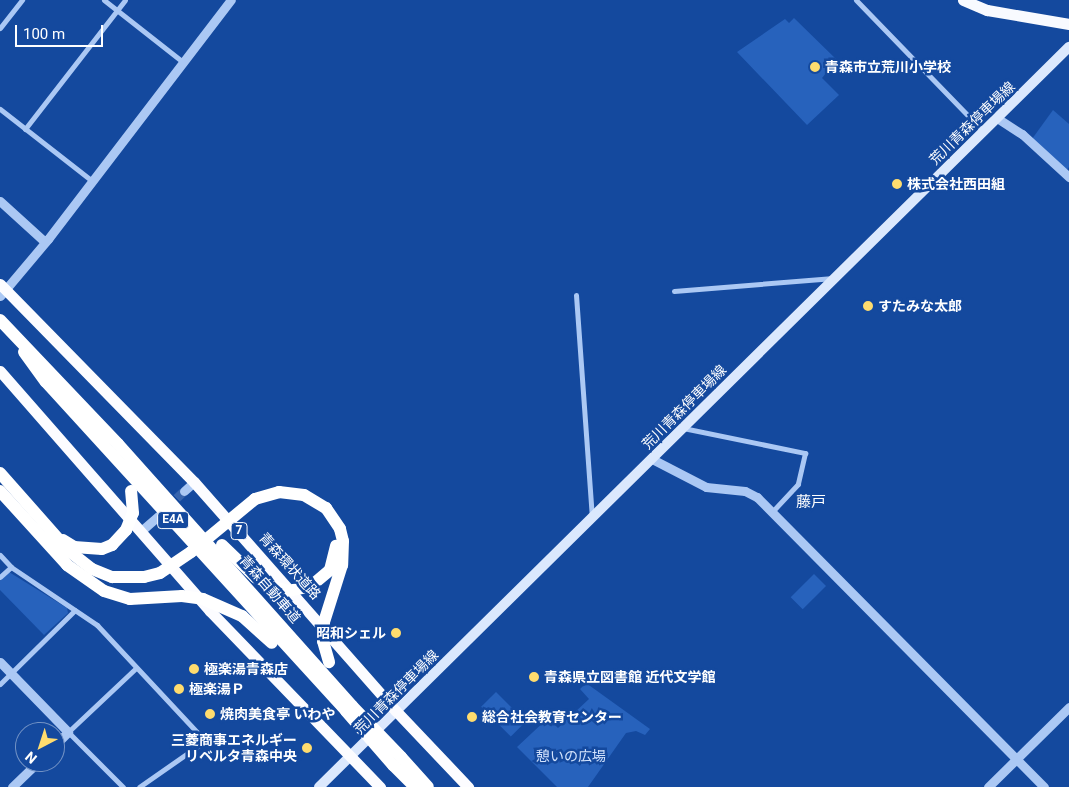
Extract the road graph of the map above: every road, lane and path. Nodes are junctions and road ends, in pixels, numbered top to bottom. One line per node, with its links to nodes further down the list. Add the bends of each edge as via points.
1 (22, 0): 9 (street)
2 (104, 0): 7 (street)
3 (125, 0): 7 (street)
4 (231, 0): 11 (street)
5 (856, 0): 15 (street)
6 (962, 0): 8 (main road, via 987,10)
7 (117, 10): 11 (street); 14 (street)
8 (1069, 24)
9 (0, 28)
10 (1069, 47): 13 (main road, 荒川青森停車場線)
11 (184, 63): 17 (street)
12 (0, 109): 14 (street)
13 (997, 118): 15 (main road, 荒川青森停車場線); 16 (street, via 1022,134)
14 (25, 129): 17 (street)
15 (983, 131): 20 (main road, 荒川青森停車場線)
16 (1069, 177)
17 (92, 181): 19 (street)
18 (0, 201): 19 (street)
19 (46, 242): 21 (street)
20 (835, 278): 22 (street); 26 (main road, 荒川青森停車場線)
21 (2, 290): 30 (highway, 青森環状道路 / 7)
22 (674, 291)
23 (576, 295): 35 (street)
24 (3, 323): 27 (highway, 青森自動車道 / E4A)
25 (0, 371): 36 (highway)
26 (683, 428): 28 (main road, 荒川青森停車場線); 33 (street, via 805,453 798,484)
27 (113, 446): 37 (highway, bridge, via 131,491 133,513 126,530 112,545 102,549 74,546); 41 (highway, bridge, via 255,577 288,591 312,586 321,580 335,560 336,550 335,538 325,517 306,502 273,499 250,508 194,558 163,579 144,584); 48 (highway, 青森自動車道 / E4A)
28 (652, 459): 33 (street, via 706,487 752,493); 35 (main road, 荒川青森停車場線)
29 (0, 473): 37 (highway)
30 (194, 482): 32 (street); 49 (highway, 青森環状道路 / 7)
31 (0, 491): 41 (highway, via 42,536 86,573)
32 (184, 491)
33 (772, 512): 53 (street)
34 (158, 516): 36 (street)
35 (592, 518): 49 (main road, 荒川青森停車場線)
36 (142, 531): 52 (highway, via 210,611)
37 (57, 536): 41 (highway)
38 (0, 555): 39 (street)
39 (11, 567): 40 (street); 42 (street)
40 (0, 578)
41 (109, 584): 48 (highway, bridge, via 130,599 182,596 203,599 242,616); 48 (highway, bridge, via 160,573 191,552 254,499 279,492 304,495 326,508 340,529 343,541 342,565 324,622 323,641)
42 (75, 610): 44 (street, via 97,625); 45 (street)
43 (0, 662): 45 (street)
44 (136, 668): 50 (street); 58 (street, via 204,741)
45 (11, 673): 46 (street); 50 (street)
46 (0, 684)
47 (1069, 707): 53 (street)
48 (349, 708): 54 (highway, 青森自動車道 / E4A, bridge); 54 (highway, 青森自動車道 / E4A, bridge, via 380,736)
49 (396, 711): 52 (main road, 荒川青森停車場線); 63 (highway, 青森環状道路 / 7)
50 (68, 732): 51 (street); 57 (street)
51 (65, 735)
52 (350, 756): 59 (main road, 荒川青森停車場線); 60 (highway)
53 (1016, 759): 64 (street); 65 (street)
54 (394, 760): 61 (highway, 青森自動車道 / E4A); 62 (highway, 青森自動車道 / E4A)
55 (28, 772): 56 (street)
56 (12, 787)
57 (124, 787)
58 (139, 787)
59 (319, 787)
60 (380, 787)
61 (415, 787)
62 (428, 787)
63 (468, 787)
64 (988, 787)
65 (1044, 787)

